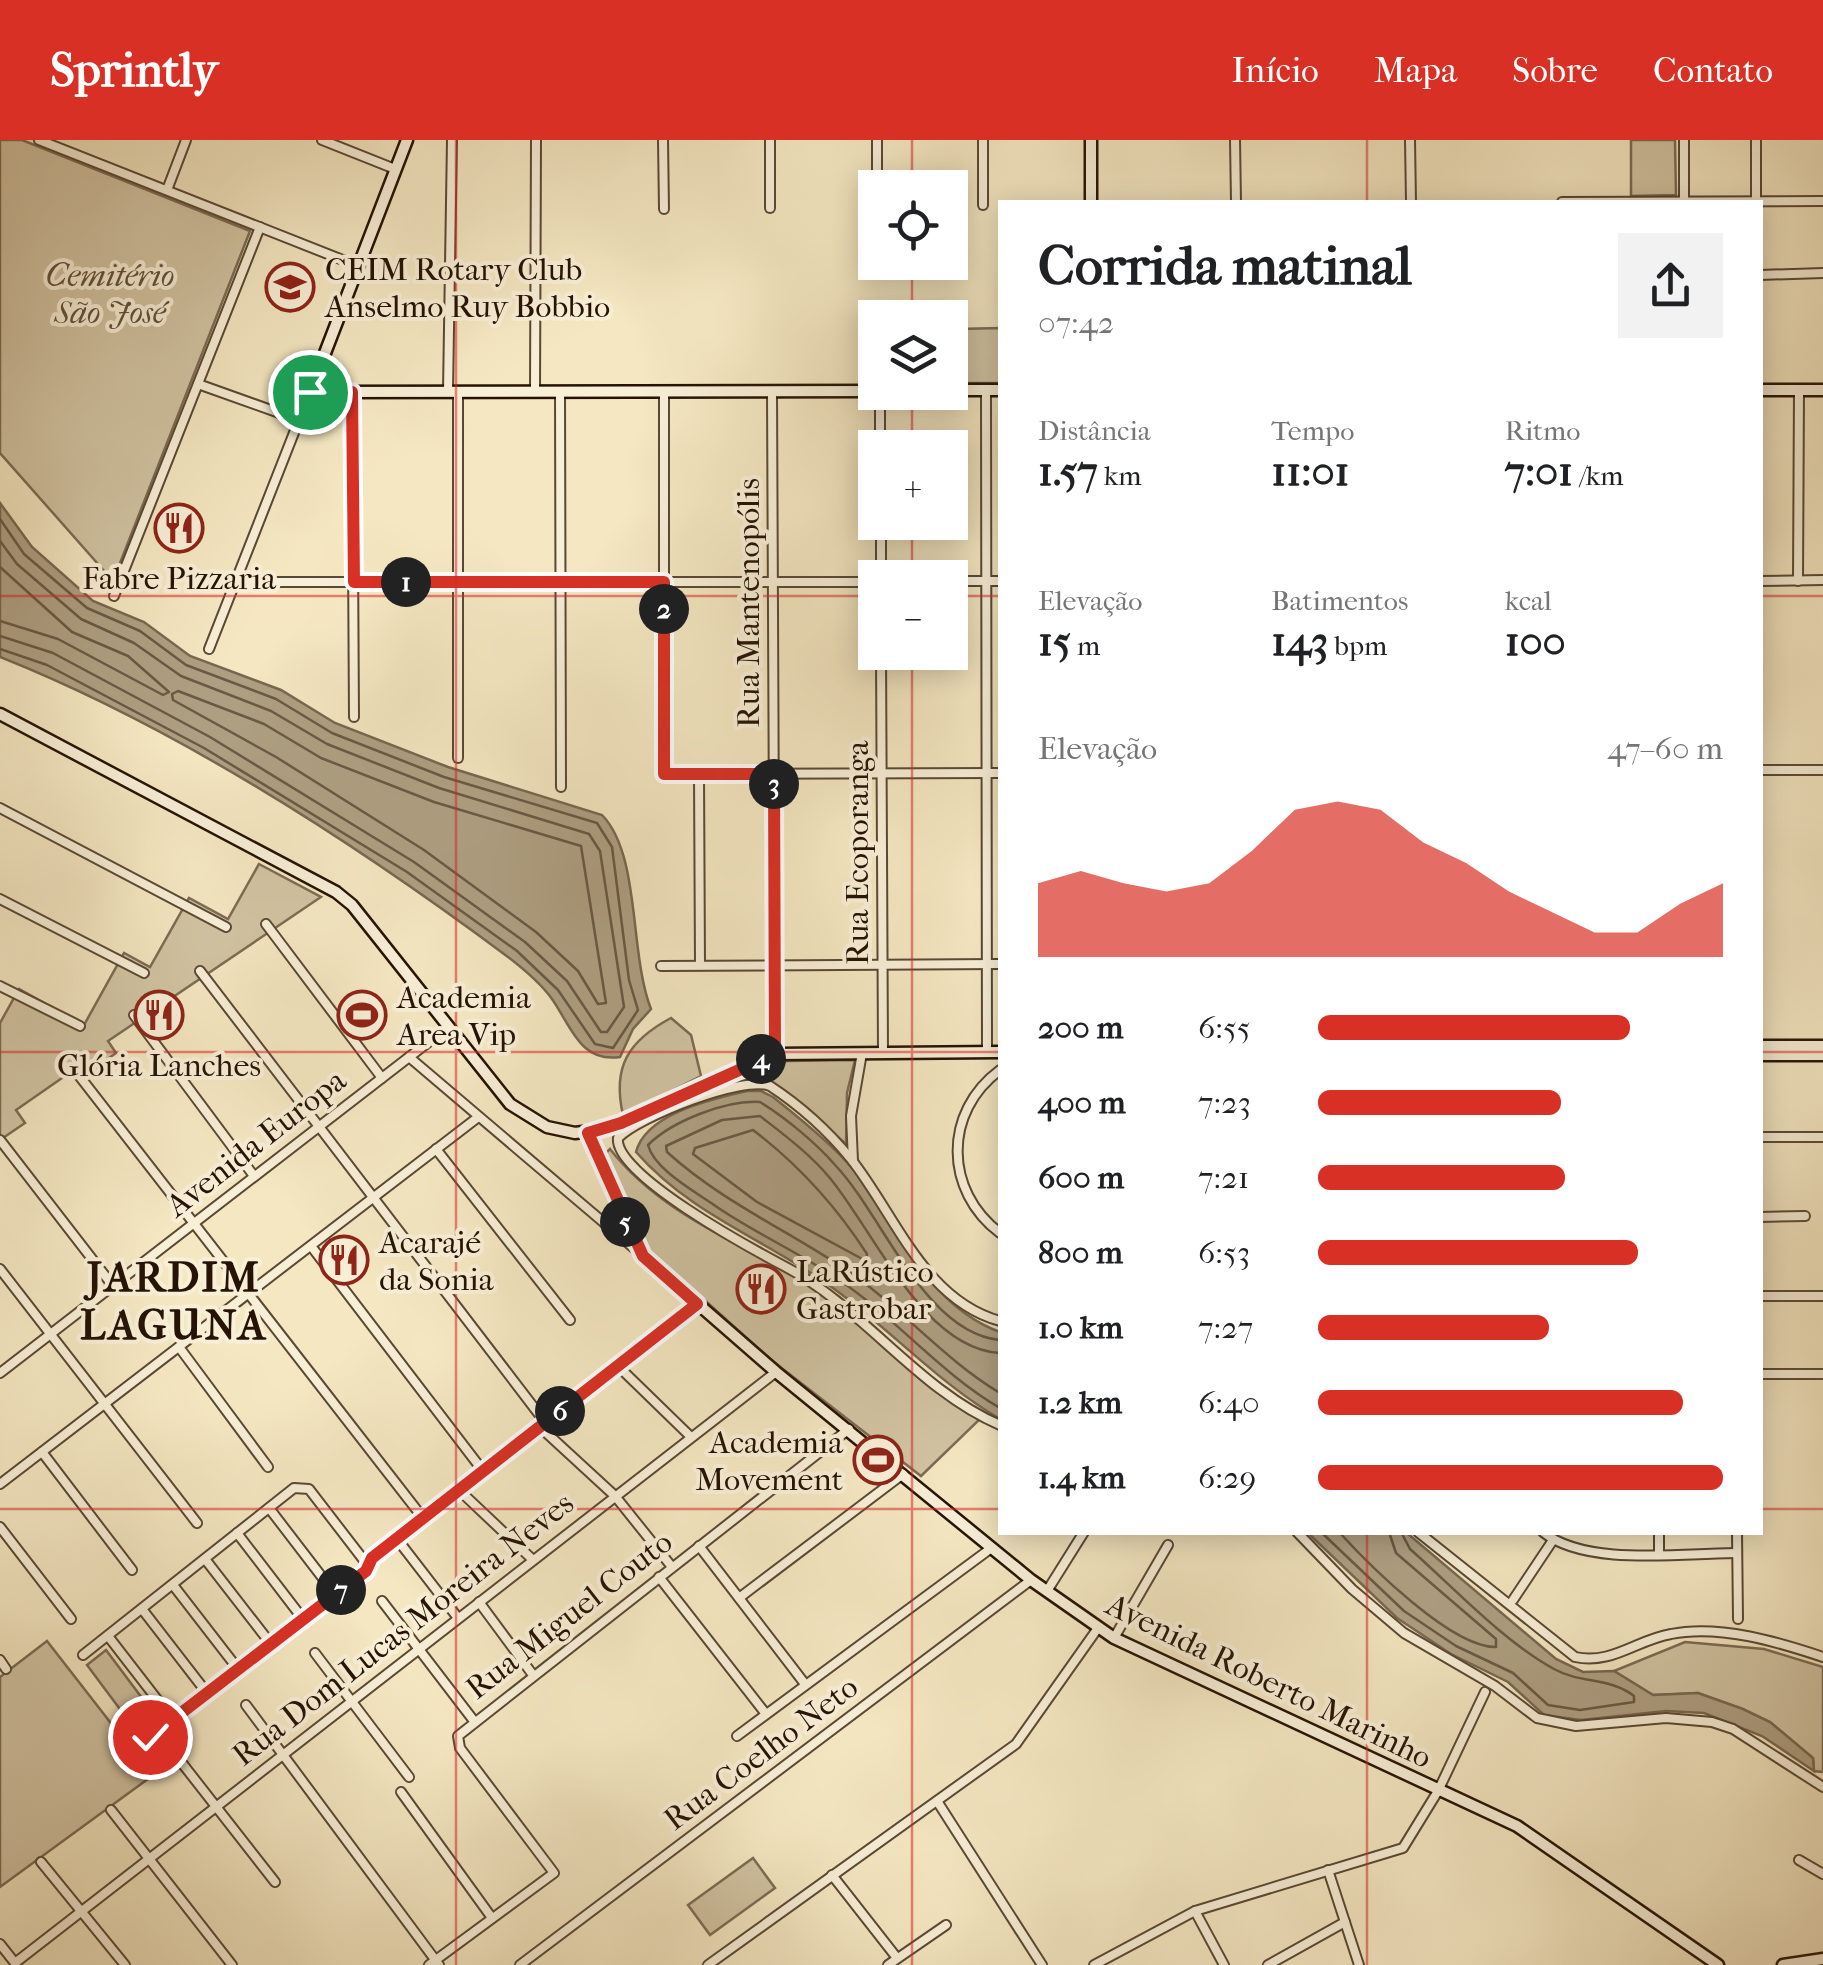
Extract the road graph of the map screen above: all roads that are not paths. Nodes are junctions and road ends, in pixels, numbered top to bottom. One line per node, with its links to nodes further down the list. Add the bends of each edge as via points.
1 (39, 140): 18 (street)
2 (186, 140): 18 (street)
3 (322, 140): 16 (street)
4 (406, 140): 16 (main road)
5 (452, 140): 46 (street)
6 (536, 140): 40 (street)
7 (663, 140): 28 (street)
8 (770, 140): 27 (street)
9 (877, 140): 17 (street)
10 (983, 140): 26 (street)
11 (1090, 140): 19 (main road)
12 (1235, 140): 20 (street)
13 (1410, 140): 21 (street)
14 (1684, 140): 22 (street)
15 (1756, 140): 23 (street)
16 (395, 169): 30 (main road)
17 (877, 170)
18 (167, 190): 29 (street)
19 (1091, 200)
20 (1236, 200)
21 (1411, 200)
22 (1684, 200)
23 (1756, 200)
24 (1823, 201): 25 (street)
25 (1763, 202)
26 (983, 205)
27 (770, 208)
28 (664, 209)
29 (260, 228): 30 (street); 33 (street)
30 (358, 266): 44 (main road)
31 (1823, 273): 32 (street)
32 (1763, 274)
33 (198, 384): 48 (street); 62 (street)
34 (968, 390): 35 (main road)
35 (986, 390): 36 (main road); 60 (street)
36 (998, 390)
37 (1763, 390): 38 (main road)
38 (1799, 390): 39 (main road); 51 (street)
39 (1823, 390)
40 (536, 391): 41 (main road); 46 (main road)
41 (560, 391): 42 (main road); 56 (street)
42 (664, 391): 43 (main road); 57 (street)
43 (772, 391): 47 (main road); 58 (street, Rua Mantenopólis)
44 (310, 392): 45 (main road); 48 (street)
45 (352, 392): 46 (main road); 54 (street)
46 (453, 392): 55 (street)
47 (858, 392)
48 (299, 420): 53 (street)
49 (858, 580): 58 (street)
50 (1763, 580): 51 (street)
51 (1798, 580): 52 (street)
52 (1823, 580)
53 (236, 582): 54 (street); 63 (street)
54 (354, 582): 55 (street); 66 (street)
55 (458, 582): 56 (street); 67 (street)
56 (560, 582): 57 (street); 75 (street)
57 (664, 582): 58 (street); 72 (street, via 664,774)
58 (773, 582): 73 (street, Rua Mantenopólis)
59 (968, 582): 60 (street)
60 (986, 582): 61 (street); 70 (street)
61 (998, 582)
62 (114, 596)
63 (209, 650)
64 (881, 670): 74 (street, Rua Ecoporanga)
65 (0, 714): 91 (main road, via 336,892)
66 (354, 717)
67 (458, 758)
68 (1763, 770): 69 (street)
69 (1823, 770)
70 (986, 773): 71 (street); 74 (street); 81 (street)
71 (998, 773)
72 (700, 774): 73 (street); 83 (street)
73 (774, 774): 74 (street); 84 (street, Rua Mantenopólis)
74 (882, 774): 80 (street, Rua Ecoporanga)
75 (561, 787)
76 (0, 808): 79 (street)
77 (0, 899): 87 (street)
78 (266, 924): 104 (street)
79 (226, 927)
80 (882, 964): 81 (street); 84 (street); 97 (street, Rua Ecoporanga)
81 (987, 964): 82 (street); 94 (street)
82 (998, 964)
83 (700, 965): 84 (street); 85 (street)
84 (775, 965): 98 (street, Rua Mantenopólis)
85 (661, 966)
86 (200, 972): 106 (street)
87 (144, 973)
88 (0, 986): 90 (street)
89 (134, 1015): 113 (street)
90 (80, 1026)
91 (448, 1026): 101 (street, Avenida Europa); 107 (main road, via 522,1114 547,1127)
92 (1763, 1046): 93 (main road)
93 (1823, 1046)
94 (987, 1052): 95 (main road); 97 (main road)
95 (998, 1052)
96 (862, 1053): 97 (main road); 98 (main road); 112 (street, via 851,1116)
97 (883, 1053)
98 (775, 1054): 107 (main road)
99 (1823, 1055): 100 (main road)
100 (1763, 1056)
101 (408, 1057): 104 (street, Avenida Europa); 105 (street, Avenida Roberto Marinho)
102 (998, 1072): 118 (street, via 972,1097 956,1136 966,1195)
103 (77, 1073): 117 (street)
104 (382, 1078): 106 (street, Avenida Europa)
105 (477, 1118): 111 (street); 120 (street, Avenida Roberto Marinho)
106 (318, 1127): 113 (street, Avenida Europa); 114 (street)
107 (588, 1133): 120 (main road)
108 (1763, 1137): 109 (street)
109 (1823, 1137)
110 (0, 1140): 122 (street)
111 (436, 1149): 114 (street); 127 (street)
112 (853, 1162): 128 (street, via 936,1284 965,1307); 137 (street, via 796,1106 758,1081 722,1088 622,1133 616,1142 628,1162 692,1211 834,1296 932,1379)
113 (254, 1176): 117 (street, Avenida Europa)
114 (373, 1198): 119 (street); 138 (street)
115 (1805, 1216): 116 (street)
116 (1763, 1217)
117 (194, 1224): 122 (street, Avenida Europa); 123 (street)
118 (998, 1231)
119 (310, 1246): 123 (street); 143 (street)
120 (643, 1256): 126 (main road, Avenida Roberto Marinho)
121 (0, 1270): 129 (street)
122 (113, 1286): 129 (street, Avenida Europa)
123 (248, 1294): 130 (street); 149 (street)
124 (1763, 1296): 125 (street)
125 (1823, 1296)
126 (697, 1304): 131 (street); 132 (main road, Avenida Roberto Marinho)
127 (570, 1320)
128 (998, 1320)
129 (51, 1334): 133 (street, Avenida Europa); 136 (street)
130 (179, 1347): 136 (street); 142 (street)
131 (618, 1366): 138 (street); 140 (street)
132 (776, 1372): 139 (main road, Avenida Roberto Marinho); 140 (street, Rua Dom Lucas Moreira Neves)
133 (0, 1373)
134 (1763, 1374): 135 (street)
135 (1823, 1374)
136 (105, 1404): 141 (street); 150 (street)
137 (998, 1424)
138 (542, 1425): 143 (street); 147 (street)
139 (848, 1430): 144 (main road, Avenida Roberto Marinho); 162 (street, Rua Miguel Couto)
140 (691, 1437): 147 (street, Rua Dom Lucas Moreira Neves)
141 (42, 1452): 145 (street); 170 (street)
142 (268, 1468)
143 (483, 1471): 146 (street)
144 (904, 1473): 163 (main road, Avenida Roberto Marinho); 176 (street)
145 (0, 1484)
146 (459, 1490): 149 (street); 167 (street)
147 (615, 1496): 167 (street, Rua Dom Lucas Moreira Neves); 169 (street)
148 (270, 1508): 152 (street); 168 (street, via 305,1486); 175 (street)
149 (423, 1518): 159 (street)
150 (197, 1523)
151 (0, 1527): 182 (street)
152 (238, 1533): 166 (street); 184 (street)
153 (1082, 1535): 174 (street)
154 (1300, 1535): 210 (street, via 1404,1633 1537,1718 1576,1726 1666,1718 1712,1722)
155 (1422, 1535): 192 (street, via 1575,1657 1606,1659 1667,1634 1695,1632 1766,1641)
156 (1547, 1535): 160 (street)
157 (1659, 1535): 165 (street)
158 (1737, 1535): 164 (street)
159 (396, 1539): 168 (street); 181 (street)
160 (1553, 1540): 165 (street, via 1600,1554); 177 (street)
161 (1168, 1545): 187 (street)
162 (699, 1546): 169 (street, Rua Miguel Couto); 176 (street)
163 (990, 1549): 172 (main road, Avenida Roberto Marinho); 197 (street)
164 (1737, 1553): 165 (street); 183 (street)
165 (1660, 1554)
166 (206, 1559): 173 (street); 188 (street)
167 (533, 1560): 179 (street, Rua Dom Lucas Moreira Neves)
168 (366, 1563): 175 (street, via 366,1571)
169 (672, 1567): 171 (street, Rua Miguel Couto)
170 (132, 1570)
171 (659, 1577): 196 (street, Rua Miguel Couto); 202 (street)
172 (1031, 1580): 174 (main road, Avenida Roberto Marinho); 235 (street, Rua Coelho Neto)
173 (173, 1585): 180 (street); 195 (street)
174 (1047, 1591): 185 (main road, Avenida Roberto Marinho)
175 (335, 1594): 184 (street)
176 (739, 1598): 197 (street)
177 (1514, 1600)
178 (382, 1601): 189 (street)
179 (478, 1602): 181 (street, Rua Dom Lucas Moreira Neves); 196 (street)
180 (142, 1609): 186 (street); 199 (street)
181 (458, 1618): 189 (street, Rua Dom Lucas Moreira Neves)
182 (71, 1619)
183 (1738, 1619)
184 (303, 1620): 188 (street)
185 (1098, 1628): 187 (main road, Avenida Roberto Marinho); 213 (street, via 1016,1744)
186 (108, 1636): 191 (street); 203 (street)
187 (1114, 1638): 212 (main road, Avenida Roberto Marinho)
188 (272, 1644): 195 (street)
189 (419, 1649): 200 (street, Rua Dom Lucas Moreira Neves); 204 (street)
190 (315, 1653): 200 (street)
191 (83, 1654)
192 (1823, 1658)
193 (0, 1660): 194 (street)
194 (6, 1669)
195 (238, 1669): 199 (street)
196 (533, 1675): 204 (street, Rua Miguel Couto)
197 (805, 1684): 202 (street)
198 (1485, 1692): 212 (street)
199 (207, 1693): 203 (street)
200 (352, 1701): 207 (street, Rua Dom Lucas Moreira Neves); 209 (street)
201 (246, 1706): 207 (street)
202 (766, 1714): 205 (street)
203 (173, 1720): 206 (street)
204 (474, 1722): 225 (street, Rua Miguel Couto, via 458,1736 460,1748 554,1872)
205 (737, 1736)
206 (150, 1737)
207 (283, 1754): 214 (street, Rua Dom Lucas Moreira Neves); 232 (street)
208 (178, 1758): 214 (street)
209 (409, 1777)
210 (1822, 1785)
211 (401, 1792): 225 (street)
212 (1438, 1792): 219 (street, via 1403,1848); 243 (main road, Avenida Roberto Marinho, via 1517,1826)
213 (937, 1801): 221 (street); 238 (street)
214 (216, 1806): 216 (street, Rua Dom Lucas Moreira Neves); 222 (street)
215 (112, 1810): 216 (street)
216 (149, 1858): 224 (street, Rua Dom Lucas Moreira Neves); 234 (street)
217 (1799, 1860): 220 (street)
218 (41, 1862): 224 (street)
219 (1328, 1870): 223 (street); 226 (street)
220 (1823, 1874)
221 (832, 1875): 229 (street); 236 (street)
222 (275, 1882)
223 (1195, 1910): 239 (street); 240 (street)
224 (81, 1911): 231 (street, Rua Dom Lucas Moreira Neves); 233 (street)
225 (492, 1918): 232 (street)
226 (1345, 1922): 241 (street); 242 (street)
227 (946, 1925): 229 (street)
228 (0, 1944): 231 (street)
229 (898, 1958): 237 (street)
230 (1823, 1959): 244 (main road)
231 (15, 1963)
232 (434, 1964)
233 (126, 1965)
234 (232, 1965)
235 (520, 1965)
236 (708, 1965)
237 (888, 1965)
238 (1042, 1965)
239 (1094, 1965)
240 (1224, 1965)
241 (1268, 1965)
242 (1359, 1965)
243 (1718, 1965)
244 (1783, 1965)

